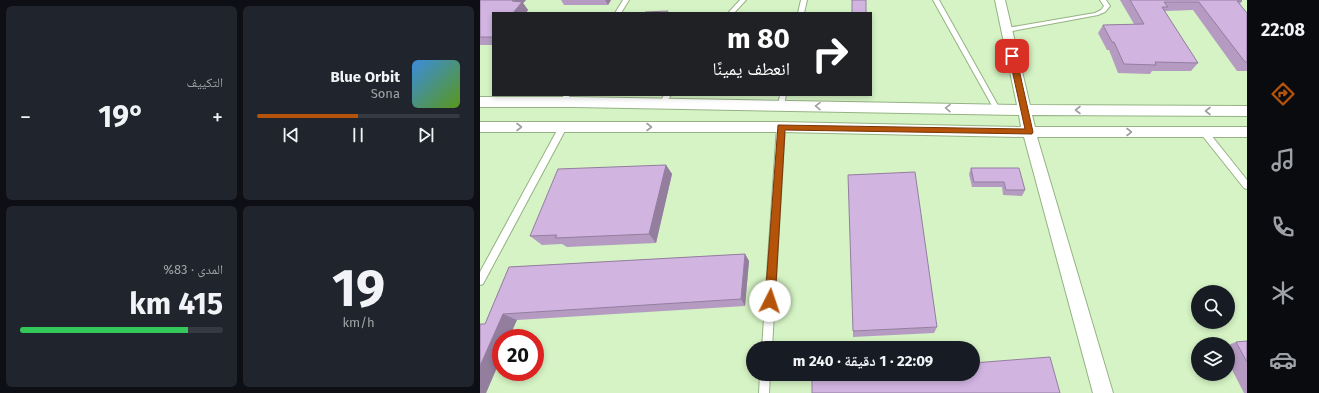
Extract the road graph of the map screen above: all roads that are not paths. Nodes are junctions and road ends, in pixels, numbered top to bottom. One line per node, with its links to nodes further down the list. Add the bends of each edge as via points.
1 (626, 0): 7 (lane)
2 (743, 0): 8 (lane)
3 (804, 0): 9 (lane)
4 (936, 0): 15 (lane)
5 (1000, 0): 10 (street)
6 (1103, 0): 10 (lane, via 1107,6 1096,14)
7 (619, 12)
8 (732, 12)
9 (801, 12)
10 (1006, 30): 16 (street)
11 (568, 100): 12 (street); 14 (street); 19 (street)
12 (665, 100): 13 (street)
13 (782, 100): 15 (street, one-way to 13); 20 (street)
14 (480, 102)
15 (997, 109): 16 (street)
16 (1024, 110): 17 (street, one-way to 16); 21 (street)
17 (1247, 111)
18 (480, 126): 19 (street, one-way to 19)
19 (563, 127): 20 (street, one-way to 20); 25 (lane)
20 (781, 127): 21 (street); 26 (lane)
21 (1029, 132): 22 (street, one-way to 22); 29 (street)
22 (1204, 132): 23 (street); 24 (lane)
23 (1247, 132)
24 (1247, 186)
25 (480, 281)
26 (767, 341)
27 (765, 381): 28 (lane)
28 (764, 393)
29 (1103, 393)

